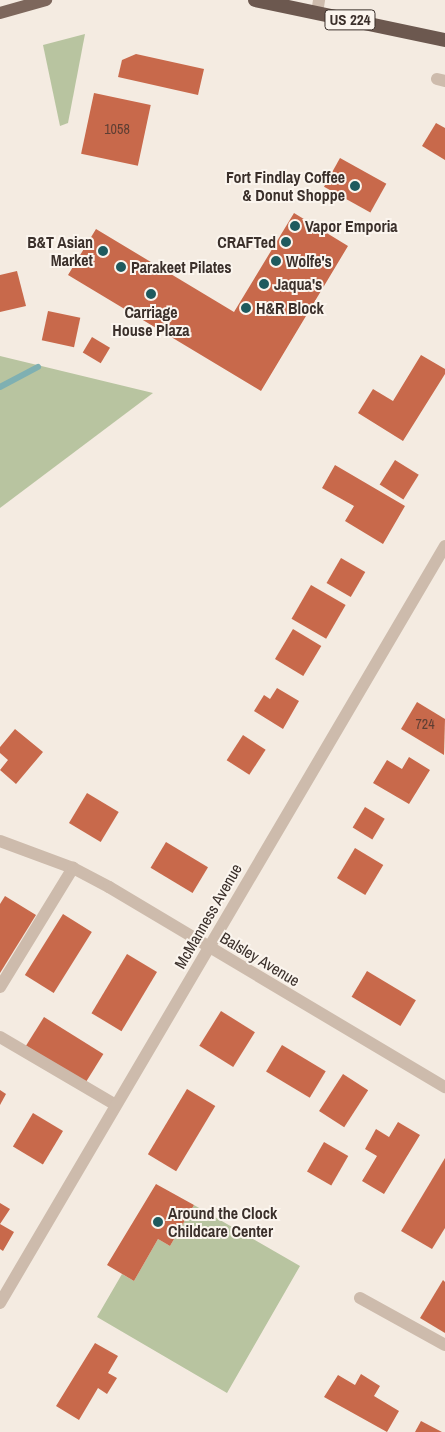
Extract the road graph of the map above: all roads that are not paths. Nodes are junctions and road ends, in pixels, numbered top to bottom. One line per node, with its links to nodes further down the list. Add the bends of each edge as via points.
1 (46, 0): 4 (main road)
2 (255, 0): 3 (highway, US 224)
3 (318, 7): 5 (highway, US 224)
4 (0, 13)
5 (445, 40)
6 (445, 546): 9 (street, McManness Avenue)
7 (0, 841): 8 (street, Balsley Avenue)
8 (72, 868): 9 (street, Balsley Avenue, via 109,886); 10 (street)
9 (208, 947): 12 (street, Balsley Avenue); 13 (street, McManness Avenue)
10 (0, 987)
11 (0, 1037): 13 (street)
12 (445, 1087)
13 (116, 1106): 15 (street, McManness Avenue)
14 (360, 1298): 16 (street)
15 (0, 1303)
16 (445, 1345)

